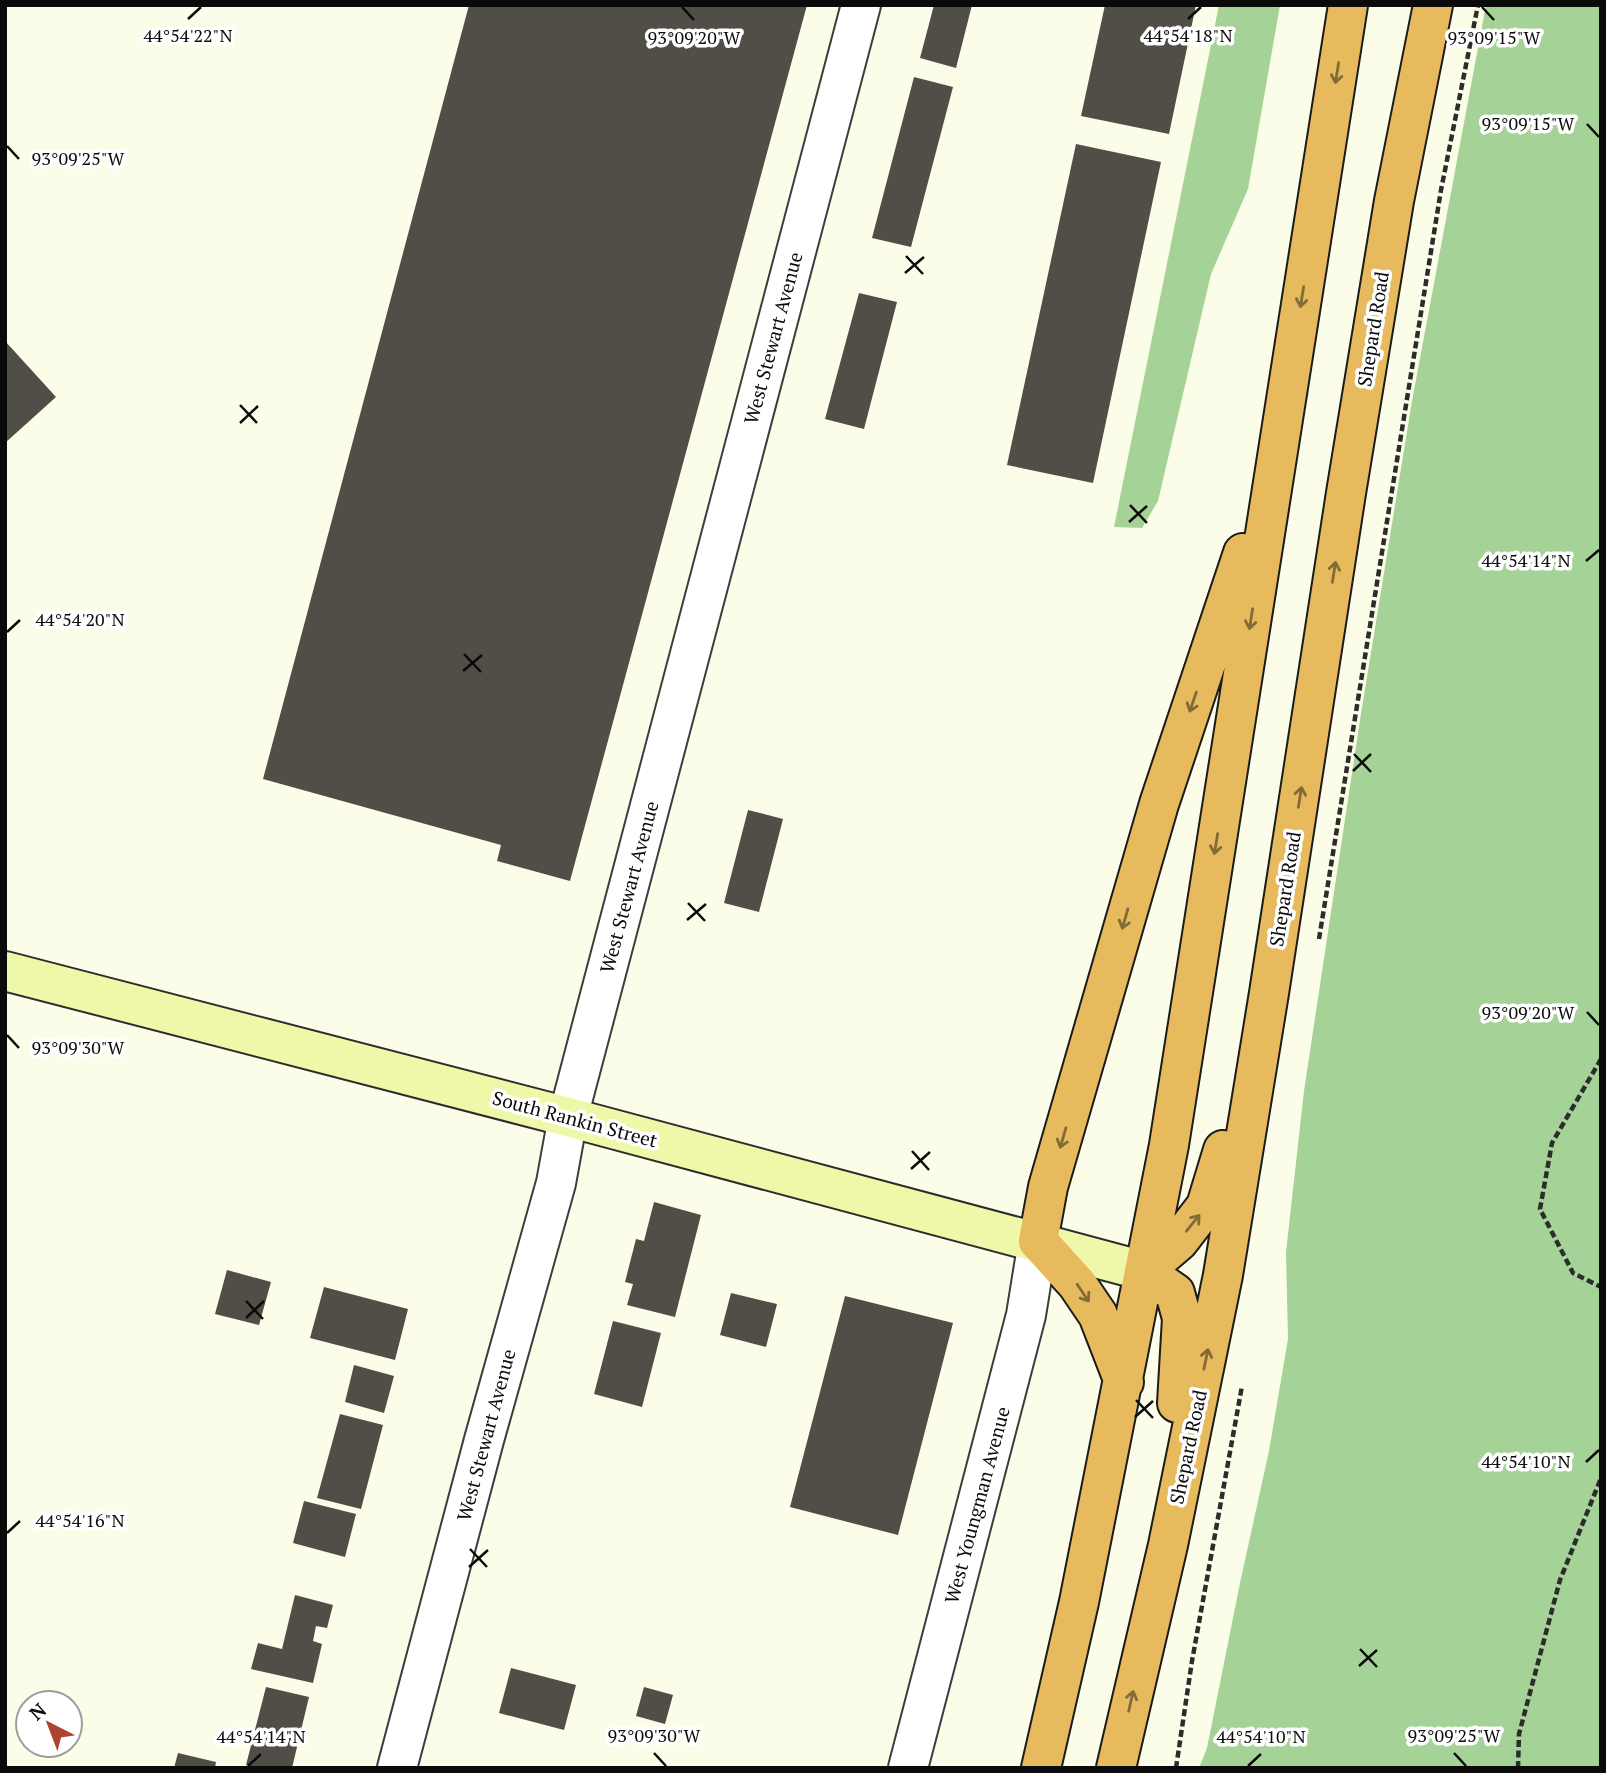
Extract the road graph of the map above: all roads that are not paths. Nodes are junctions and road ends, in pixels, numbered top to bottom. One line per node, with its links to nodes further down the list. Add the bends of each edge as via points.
1 (861, 5): 7 (street, West Stewart Avenue)
2 (1348, 5): 4 (highway, one-way to 4)
3 (1429, 17): 6 (highway, Shepard Road, one-way to 3, via 1348,480)
4 (1277, 452): 8 (highway, one-way to 8, via 1159,804 1048,1187); 9 (highway, one-way to 9, via 1169,1146)
5 (5, 971): 7 (street, South Rankin Street)
6 (1269, 993): 9 (highway, one-way to 6, via 1179,1241 1206,1206); 11 (highway, Shepard Road, one-way to 6, via 1223,1275)
7 (568, 1117): 8 (street, South Rankin Street); 12 (street, West Stewart Avenue, via 556,1183)
8 (1038, 1241): 9 (street, South Rankin Street); 10 (highway, one-way to 10, via 1098,1315); 13 (street, West Youngman Avenue, via 1026,1315)
9 (1144, 1271): 10 (highway); 11 (highway, via 1175,1293 1182,1318)
10 (1124, 1382): 14 (highway)
11 (1168, 1545): 15 (highway, Shepard Road, one-way to 11)
12 (397, 1768)
13 (908, 1768)
14 (1041, 1768)
15 (1116, 1768)

